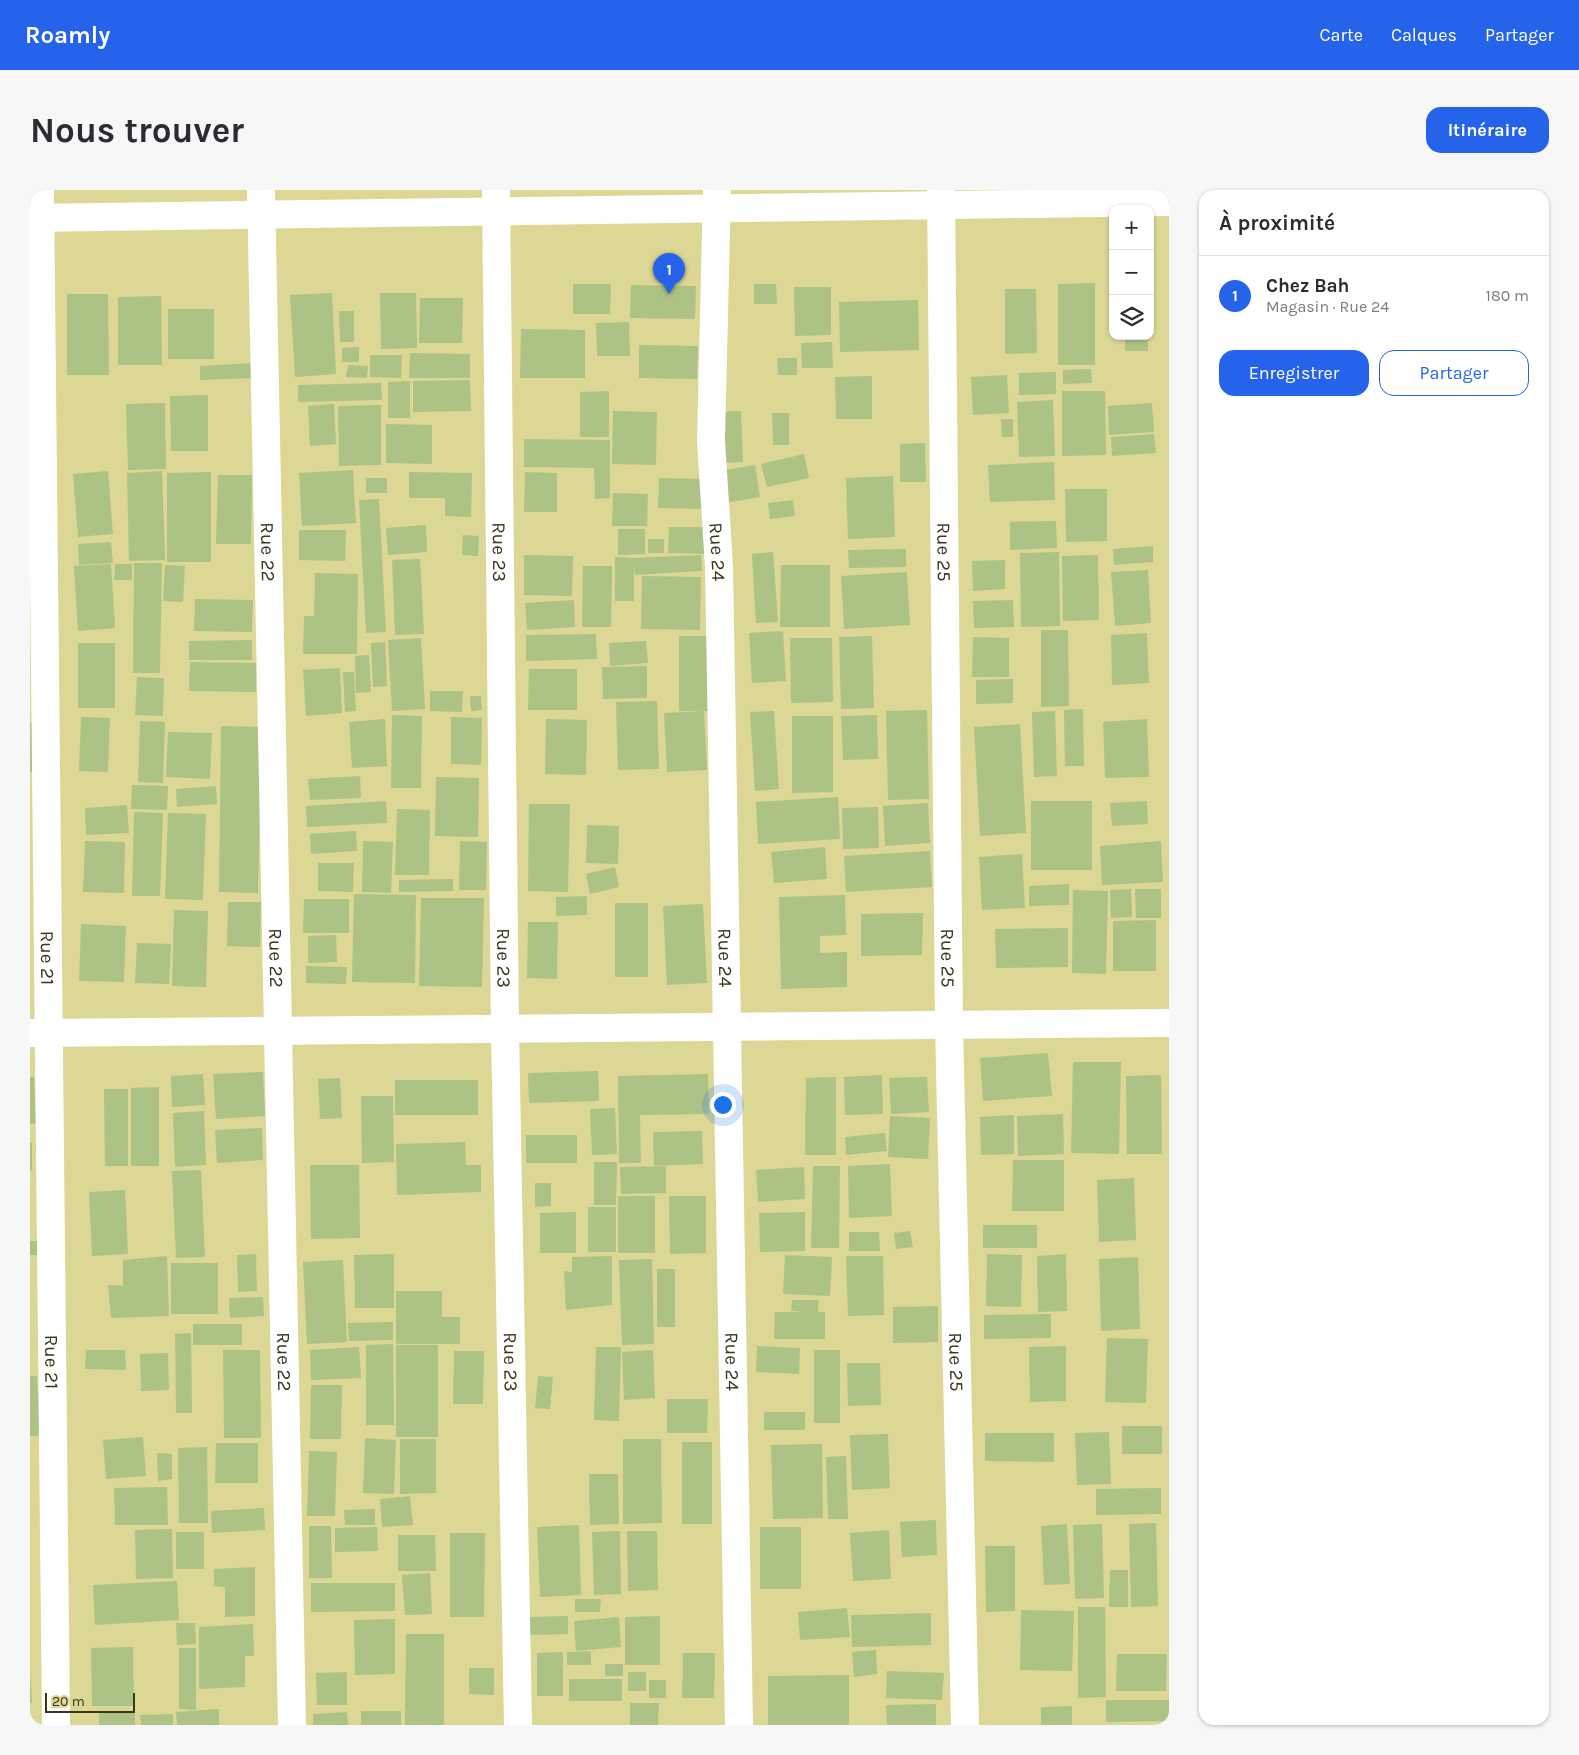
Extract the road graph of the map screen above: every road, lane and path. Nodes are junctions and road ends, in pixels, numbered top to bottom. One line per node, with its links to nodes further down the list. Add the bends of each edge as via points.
1 (40, 190): 7 (street, Rue 21)
2 (941, 197): 3 (street); 5 (street); 9 (street, Rue 25)
3 (717, 199): 4 (street); 10 (street, Rue 24, via 711,441 719,567)
4 (496, 201): 6 (street); 11 (street, Rue 23)
5 (1169, 202)
6 (261, 203): 7 (street); 12 (street, Rue 22)
7 (35, 218): 13 (street, Rue 21)
8 (1169, 1024): 9 (street)
9 (949, 1025): 10 (street); 18 (street, Rue 25)
10 (729, 1027): 11 (street); 17 (street, Rue 24)
11 (505, 1029): 12 (street); 16 (street, Rue 23)
12 (279, 1032): 13 (street); 15 (street, Rue 22)
13 (39, 1033): 14 (street, Rue 21)
14 (56, 1725)
15 (292, 1725)
16 (518, 1725)
17 (739, 1725)
18 (965, 1725)

